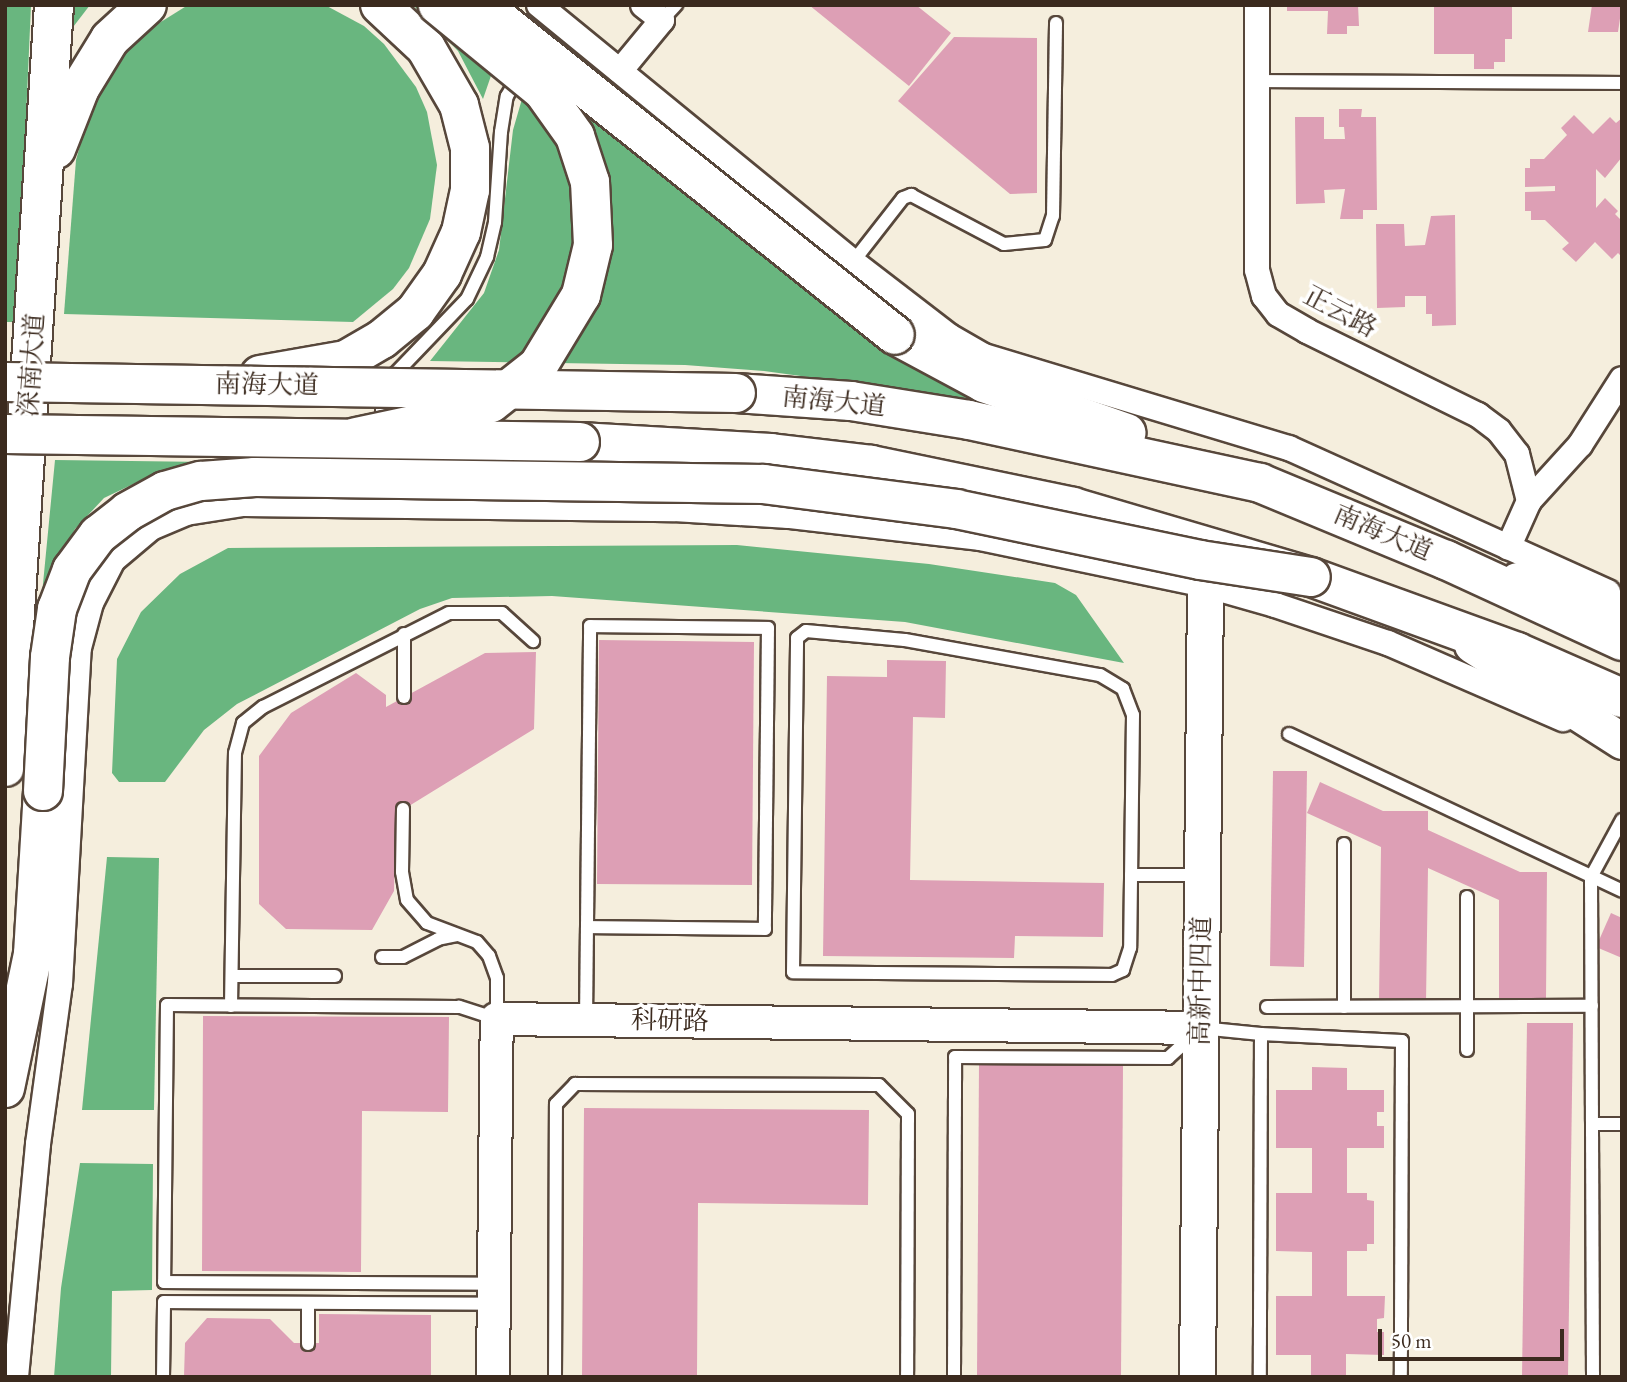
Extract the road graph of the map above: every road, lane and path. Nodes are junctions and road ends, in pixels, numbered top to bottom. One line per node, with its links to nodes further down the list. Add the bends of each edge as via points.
1 (54, 5): 13 (main road, 深南大道)
2 (147, 5): 13 (main road, via 110,40 80,88 58,140)
3 (438, 5): 19 (main road, bridge, via 543,92 575,136 590,182 593,246 581,295 538,366 491,403)
4 (481, 5): 20 (main road, bridge, via 895,335 984,383)
5 (1257, 5): 11 (street, 正云路)
6 (660, 10): 10 (street)
7 (389, 12): 17 (main road, bridge, via 444,73 459,105 470,148 470,190 461,232 442,274 415,312 382,340 346,360 289,373)
8 (544, 22): 10 (street); 19 (lane, via 507,96 495,222 487,257 467,299 395,374 382,406)
9 (1056, 23): 14 (lane, via 1054,216 1045,240 1004,244 911,195 903,198)
10 (620, 71): 14 (street)
11 (1257, 81): 12 (lane); 21 (street, 正云路, via 1257,270 1264,296 1279,314 1307,331 1478,415 1499,431 1517,454)
12 (1622, 83)
13 (42, 202): 37 (main road, 深南大道)
14 (853, 261): 23 (street, via 949,336 984,356 1289,448)
15 (1622, 379): 21 (street, via 1580,445)
16 (5, 382): 17 (main road, 南海大道, bridge)
17 (175, 383): 20 (main road, 南海大道, bridge, via 736,393 851,401 969,420)
18 (5, 434): 19 (main road, 南海大道, bridge)
19 (372, 453): 22 (lane); 25 (main road, 南海大道, bridge, via 676,446 871,465 1073,507)
20 (1260, 483): 24 (main road, 南海大道)
21 (1529, 501): 23 (street)
22 (380, 504): 26 (street, via 674,509 789,516 980,538); 67 (street, via 243,504 186,513 151,528 113,560 91,603 79,648 60,984 30,1213)
23 (1508, 548): 27 (street)
24 (1446, 560): 28 (main road); 32 (main road, 南海大道)
25 (1311, 577): 29 (main road, 南海大道); 61 (main road, bridge, via 1200,561 956,509 764,484 255,477 201,481 164,491 98,535 72,570 57,609 50,657 33,954)
26 (1205, 585): 36 (street, via 1388,643); 42 (main road, 高新中四道)
27 (1622, 598)
28 (1622, 610)
29 (1436, 622): 34 (main road, 南海大道); 36 (main road)
30 (404, 634): 31 (lane, via 449,613 502,613); 33 (lane); 49 (lane, via 263,707 243,723 235,753)
31 (533, 641)
32 (1622, 641)
33 (404, 697)
34 (1622, 698)
35 (1289, 734): 43 (lane)
36 (1622, 743)
37 (5, 767)
38 (403, 809): 47 (lane, via 402,872 407,900 427,923)
39 (1622, 820): 43 (lane)
40 (1344, 844): 54 (lane)
41 (1131, 875): 41 (lane, via 1133,715 1129,700 1114,681 905,639 806,631 797,638 793,972 1112,975 1128,960); 42 (lane)
42 (1202, 875): 58 (main road, 高新中四道)
43 (1591, 877): 44 (lane); 52 (lane)
44 (1622, 891)
45 (1466, 897): 55 (lane)
46 (587, 927): 46 (lane, via 590,626 768,628 765,929); 57 (lane)
47 (458, 935): 48 (lane, via 438,939 403,957); 56 (lane, via 477,942 494,966)
48 (382, 957)
49 (232, 976): 50 (lane); 51 (lane)
50 (335, 976)
51 (231, 1006): 56 (lane, via 459,1007); 64 (lane, via 167,1005 164,1282)
52 (1592, 1006): 55 (lane); 62 (lane)
53 (1267, 1007): 54 (lane)
54 (1344, 1007): 55 (lane)
55 (1467, 1007): 60 (lane)
56 (497, 1019): 57 (street, 科研路); 64 (street)
57 (586, 1020): 58 (street, 科研路)
58 (1201, 1028): 59 (lane); 72 (lane, via 1168,1058 955,1057); 73 (main road, 高新中四道)
59 (1261, 1034): 74 (lane); 75 (lane, via 1402,1041)
60 (1467, 1050)
61 (5, 1088)
62 (1592, 1124): 63 (lane); 76 (lane)
63 (1622, 1124)
64 (494, 1294): 65 (lane); 69 (street)
65 (308, 1303): 66 (lane); 68 (lane, via 164,1302)
66 (307, 1343)
67 (16, 1377)
68 (163, 1377)
69 (493, 1377)
70 (555, 1377): 71 (lane, via 556,1104 575,1084 879,1085 908,1114)
71 (907, 1377)
72 (954, 1377)
73 (1198, 1377)
74 (1260, 1377)
75 (1401, 1377)
76 (1593, 1377)

